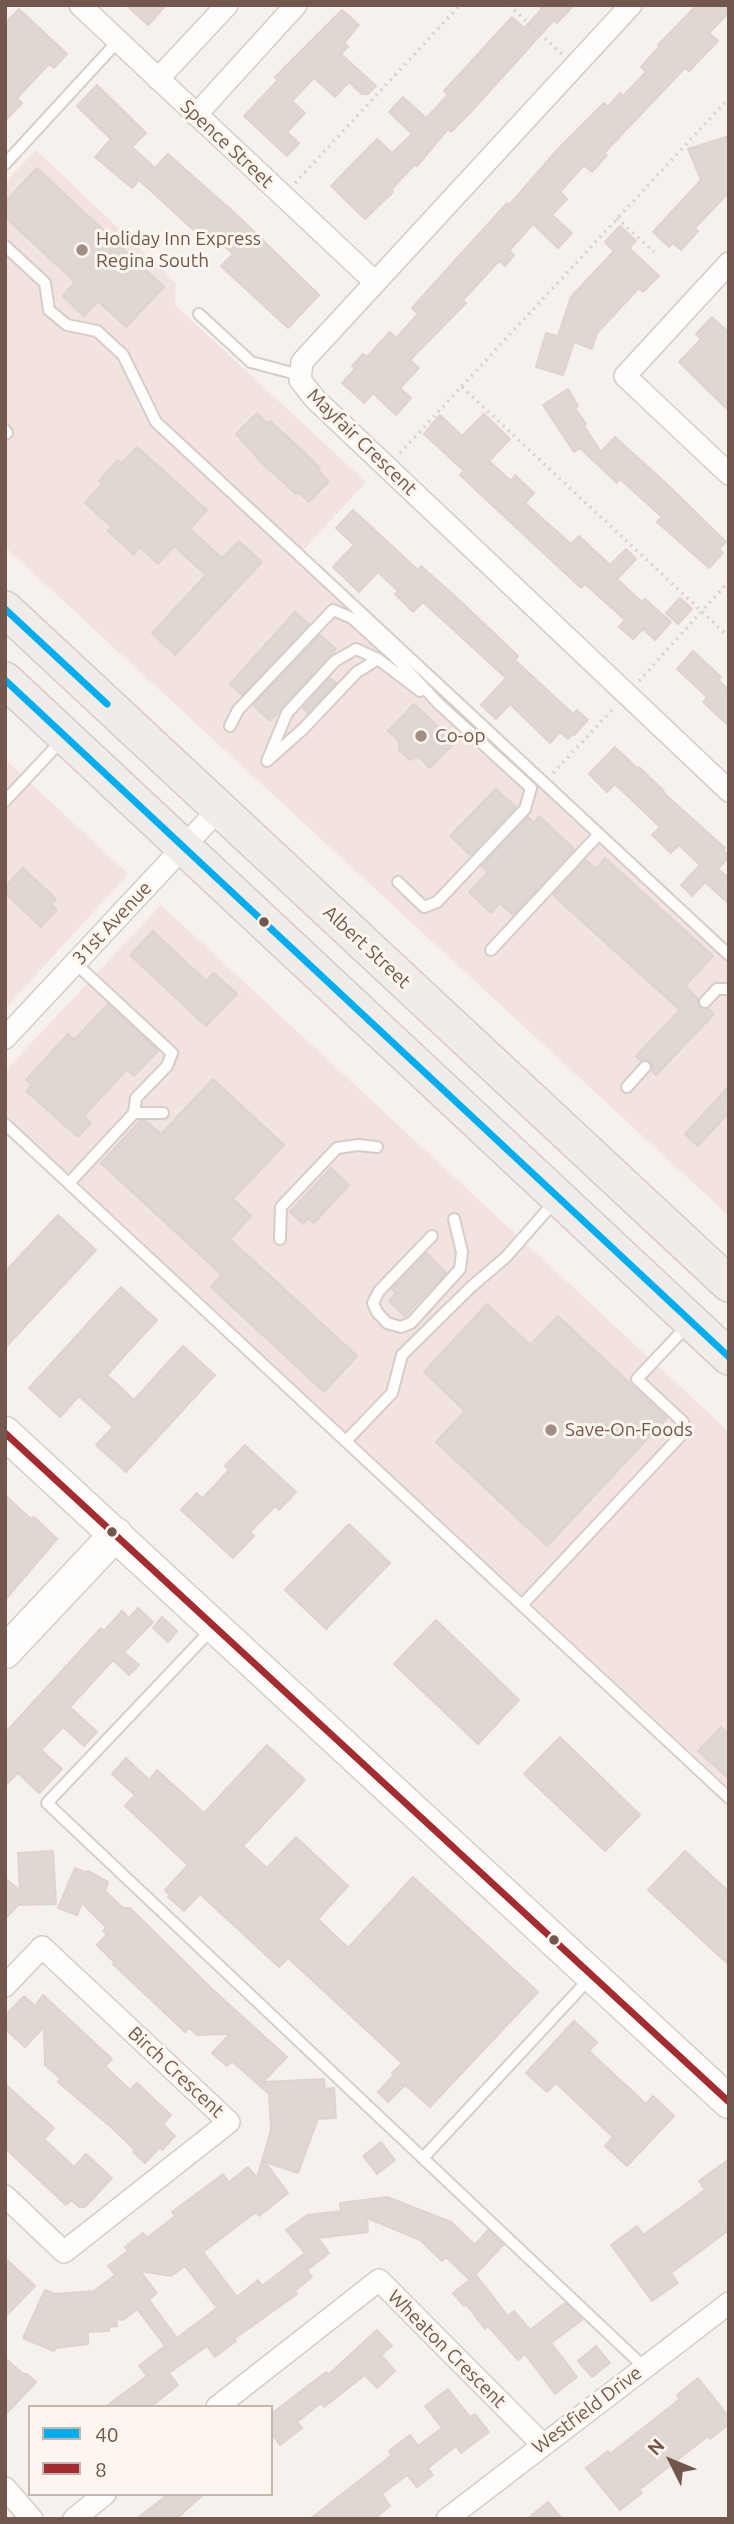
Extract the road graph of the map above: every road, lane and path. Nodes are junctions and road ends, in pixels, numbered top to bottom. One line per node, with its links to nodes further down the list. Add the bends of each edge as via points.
1 (80, 5): 7 (street, Spence Street)
2 (227, 5): 9 (street)
3 (296, 5): 11 (street)
4 (460, 5): 13 (path)
5 (509, 5): 8 (path)
6 (631, 5): 8 (street, Mayfair Crescent)
7 (118, 41): 9 (street, Spence Street); 12 (lane)
8 (575, 66): 18 (street, Mayfair Crescent)
9 (158, 79): 11 (street, Spence Street)
10 (729, 98): 14 (path)
11 (196, 115): 13 (street, Spence Street)
12 (5, 164)
13 (283, 196): 18 (street, Spence Street)
14 (617, 218): 16 (path); 21 (path)
15 (5, 246): 34 (lane, via 45,283 49,310 67,325 97,331 123,355 156,422)
16 (654, 252)
17 (729, 263): 23 (street, via 625,376)
18 (374, 281): 20 (street, Mayfair Crescent, via 302,362)
19 (199, 314): 20 (lane, via 251,362)
20 (300, 375): 22 (street, Mayfair Crescent, via 315,399)
21 (462, 387): 22 (path); 25 (path)
22 (387, 468): 31 (street, Mayfair Crescent)
23 (729, 474)
24 (5, 609): 33 (main road, Albert Street)
25 (729, 637)
26 (378, 659): 26 (lane, via 356,649 335,661 286,713 267,761 357,672); 28 (lane)
27 (5, 680): 30 (main road)
28 (439, 704): 29 (lane, via 352,618 333,610 238,710); 36 (lane, via 531,788 526,809 437,902 424,907)
29 (230, 726)
30 (65, 737): 32 (lane); 35 (main road)
31 (729, 791)
32 (5, 801)
33 (219, 809): 35 (street, 31st Avenue); 54 (main road, Albert Street)
34 (599, 834): 37 (lane); 38 (lane)
35 (183, 848): 39 (street, 31st Avenue); 50 (main road)
36 (398, 882)
37 (491, 950)
38 (729, 956)
39 (75, 963): 42 (street, 31st Avenue); 45 (lane, via 172,1053 167,1066 135,1098)
40 (729, 989): 41 (lane, via 717,989)
41 (705, 1002)
42 (5, 1038)
43 (645, 1067): 44 (lane)
44 (627, 1087)
45 (134, 1113): 46 (lane); 49 (lane)
46 (163, 1113)
47 (5, 1124): 49 (lane)
48 (377, 1147): 53 (lane, via 337,1148 281,1207)
49 (69, 1183): 58 (lane)
50 (558, 1197): 55 (main road); 58 (lane, via 506,1257 402,1355 392,1393)
51 (454, 1219): 52 (lane, via 462,1252 460,1269 411,1322 401,1327 387,1323 373,1303 379,1291)
52 (432, 1236)
53 (280, 1239)
54 (729, 1284)
55 (691, 1321): 56 (main road); 60 (lane, via 637,1379 683,1422 685,1431)
56 (729, 1357)
57 (5, 1433): 59 (street)
58 (346, 1441): 60 (lane)
59 (116, 1534): 61 (street); 62 (street)
60 (522, 1605): 63 (lane)
61 (215, 1626): 64 (street); 67 (lane, via 47,1803)
62 (5, 1652)
63 (729, 1798)
64 (592, 1977): 66 (street); 67 (lane)
65 (5, 1986): 68 (street, Birch Crescent, via 42,1947 229,2122 64,2252)
66 (729, 2102)
67 (423, 2158): 70 (lane)
68 (5, 2196)
69 (729, 2303): 70 (street, Westfield Drive)
70 (644, 2367): 72 (street, Westfield Drive)
71 (220, 2405): 72 (street, Wheaton Crescent, via 379,2280)
72 (542, 2444): 77 (street, Westfield Drive)
73 (5, 2488): 75 (street)
74 (103, 2496): 76 (street)
75 (32, 2519)
76 (74, 2519)
77 (447, 2519)

